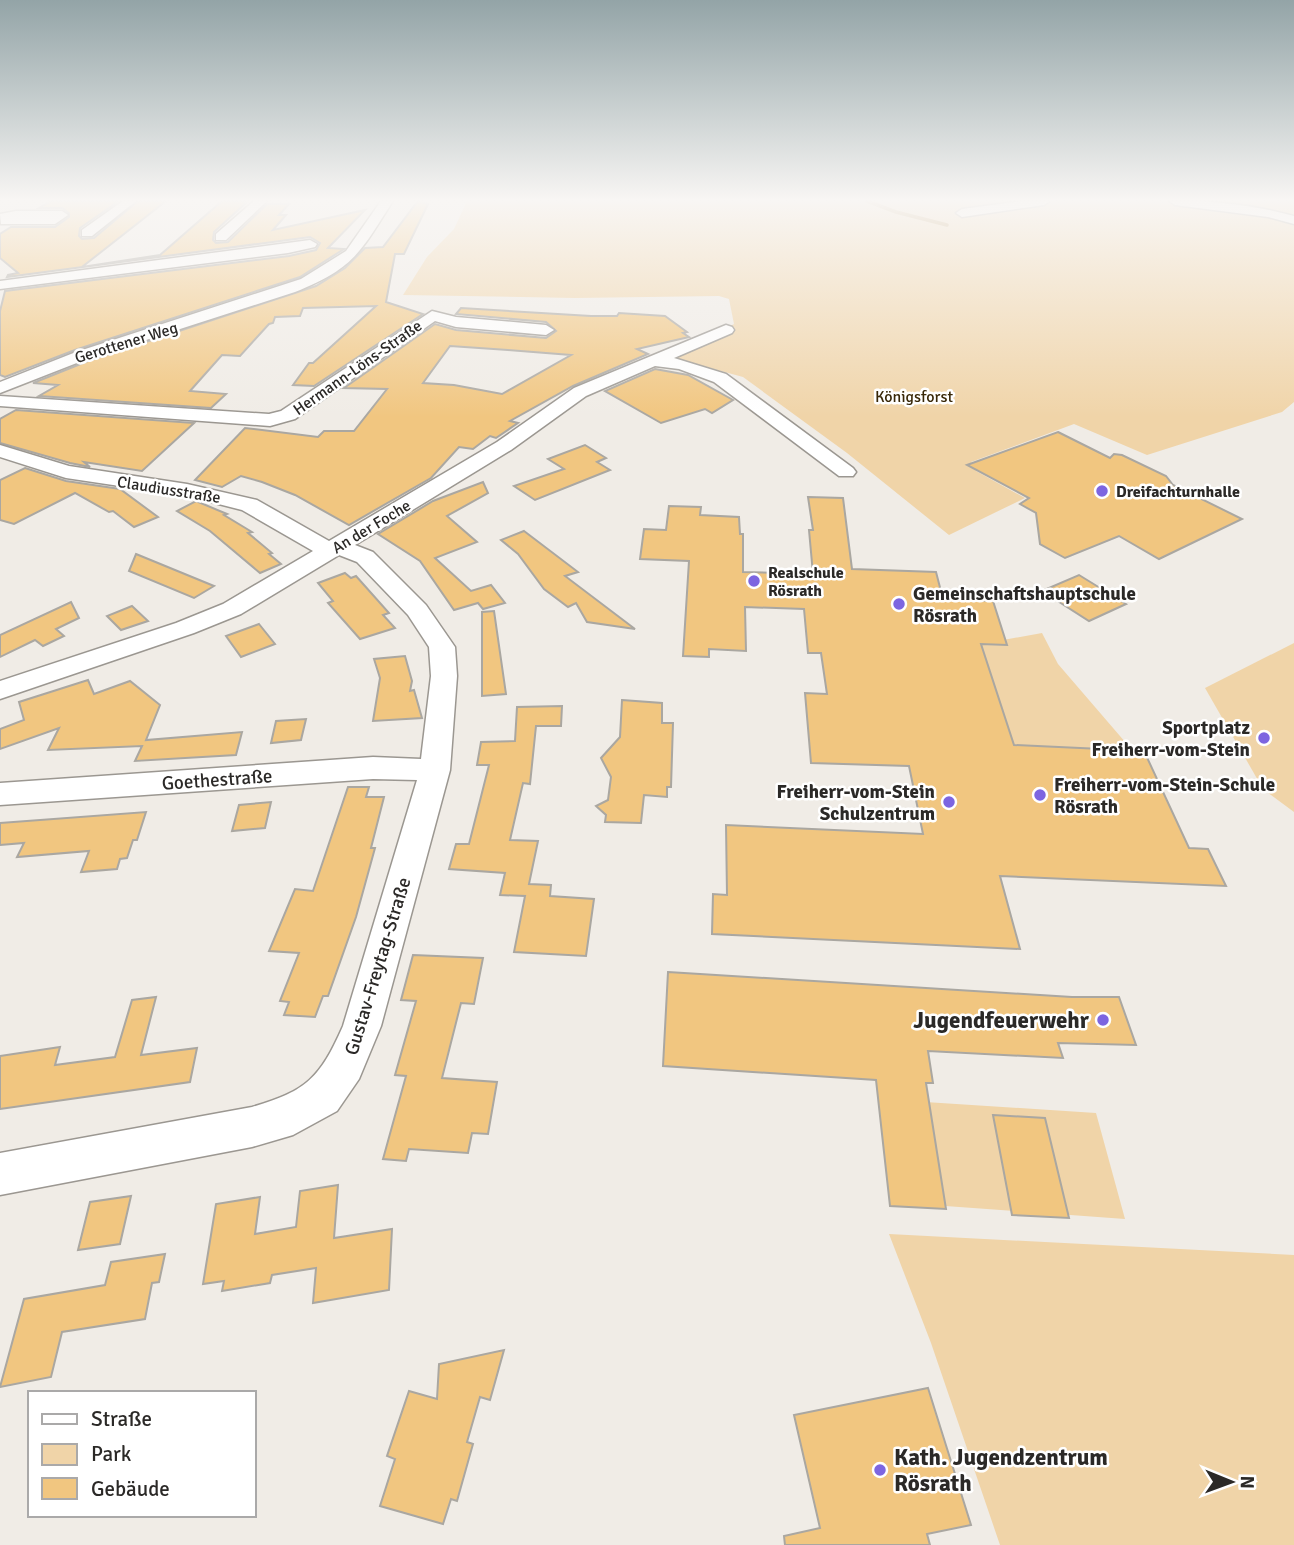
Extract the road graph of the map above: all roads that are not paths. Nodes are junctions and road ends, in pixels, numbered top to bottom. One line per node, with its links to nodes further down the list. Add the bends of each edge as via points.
1 (96, 273): 3 (street)
2 (323, 273): 7 (street, Gerottener Weg, via 50,366)
3 (0, 285)
4 (547, 330): 8 (street, Hermann-Löns-Straße, via 432,316 288,415 270,420)
5 (726, 330): 6 (street, An der Foche)
6 (653, 361): 10 (street, via 682,364 720,378); 11 (street, An der Foche, via 580,392 504,446)
7 (0, 388)
8 (0, 401)
9 (0, 451): 11 (street, Claudiusstraße, via 66,472 187,490 249,505)
10 (846, 472)
11 (333, 549): 12 (street, An der Foche, via 214,618); 13 (street, Gustav-Freytag-Straße, via 365,557 417,610 442,647 444,677)
12 (0, 690)
13 (435, 770): 14 (street, Goethestraße, via 373,768); 15 (street, Gustav-Freytag-Straße, via 362,1026 345,1066 323,1097 293,1115 252,1127)
14 (0, 794)
15 (0, 1174)

